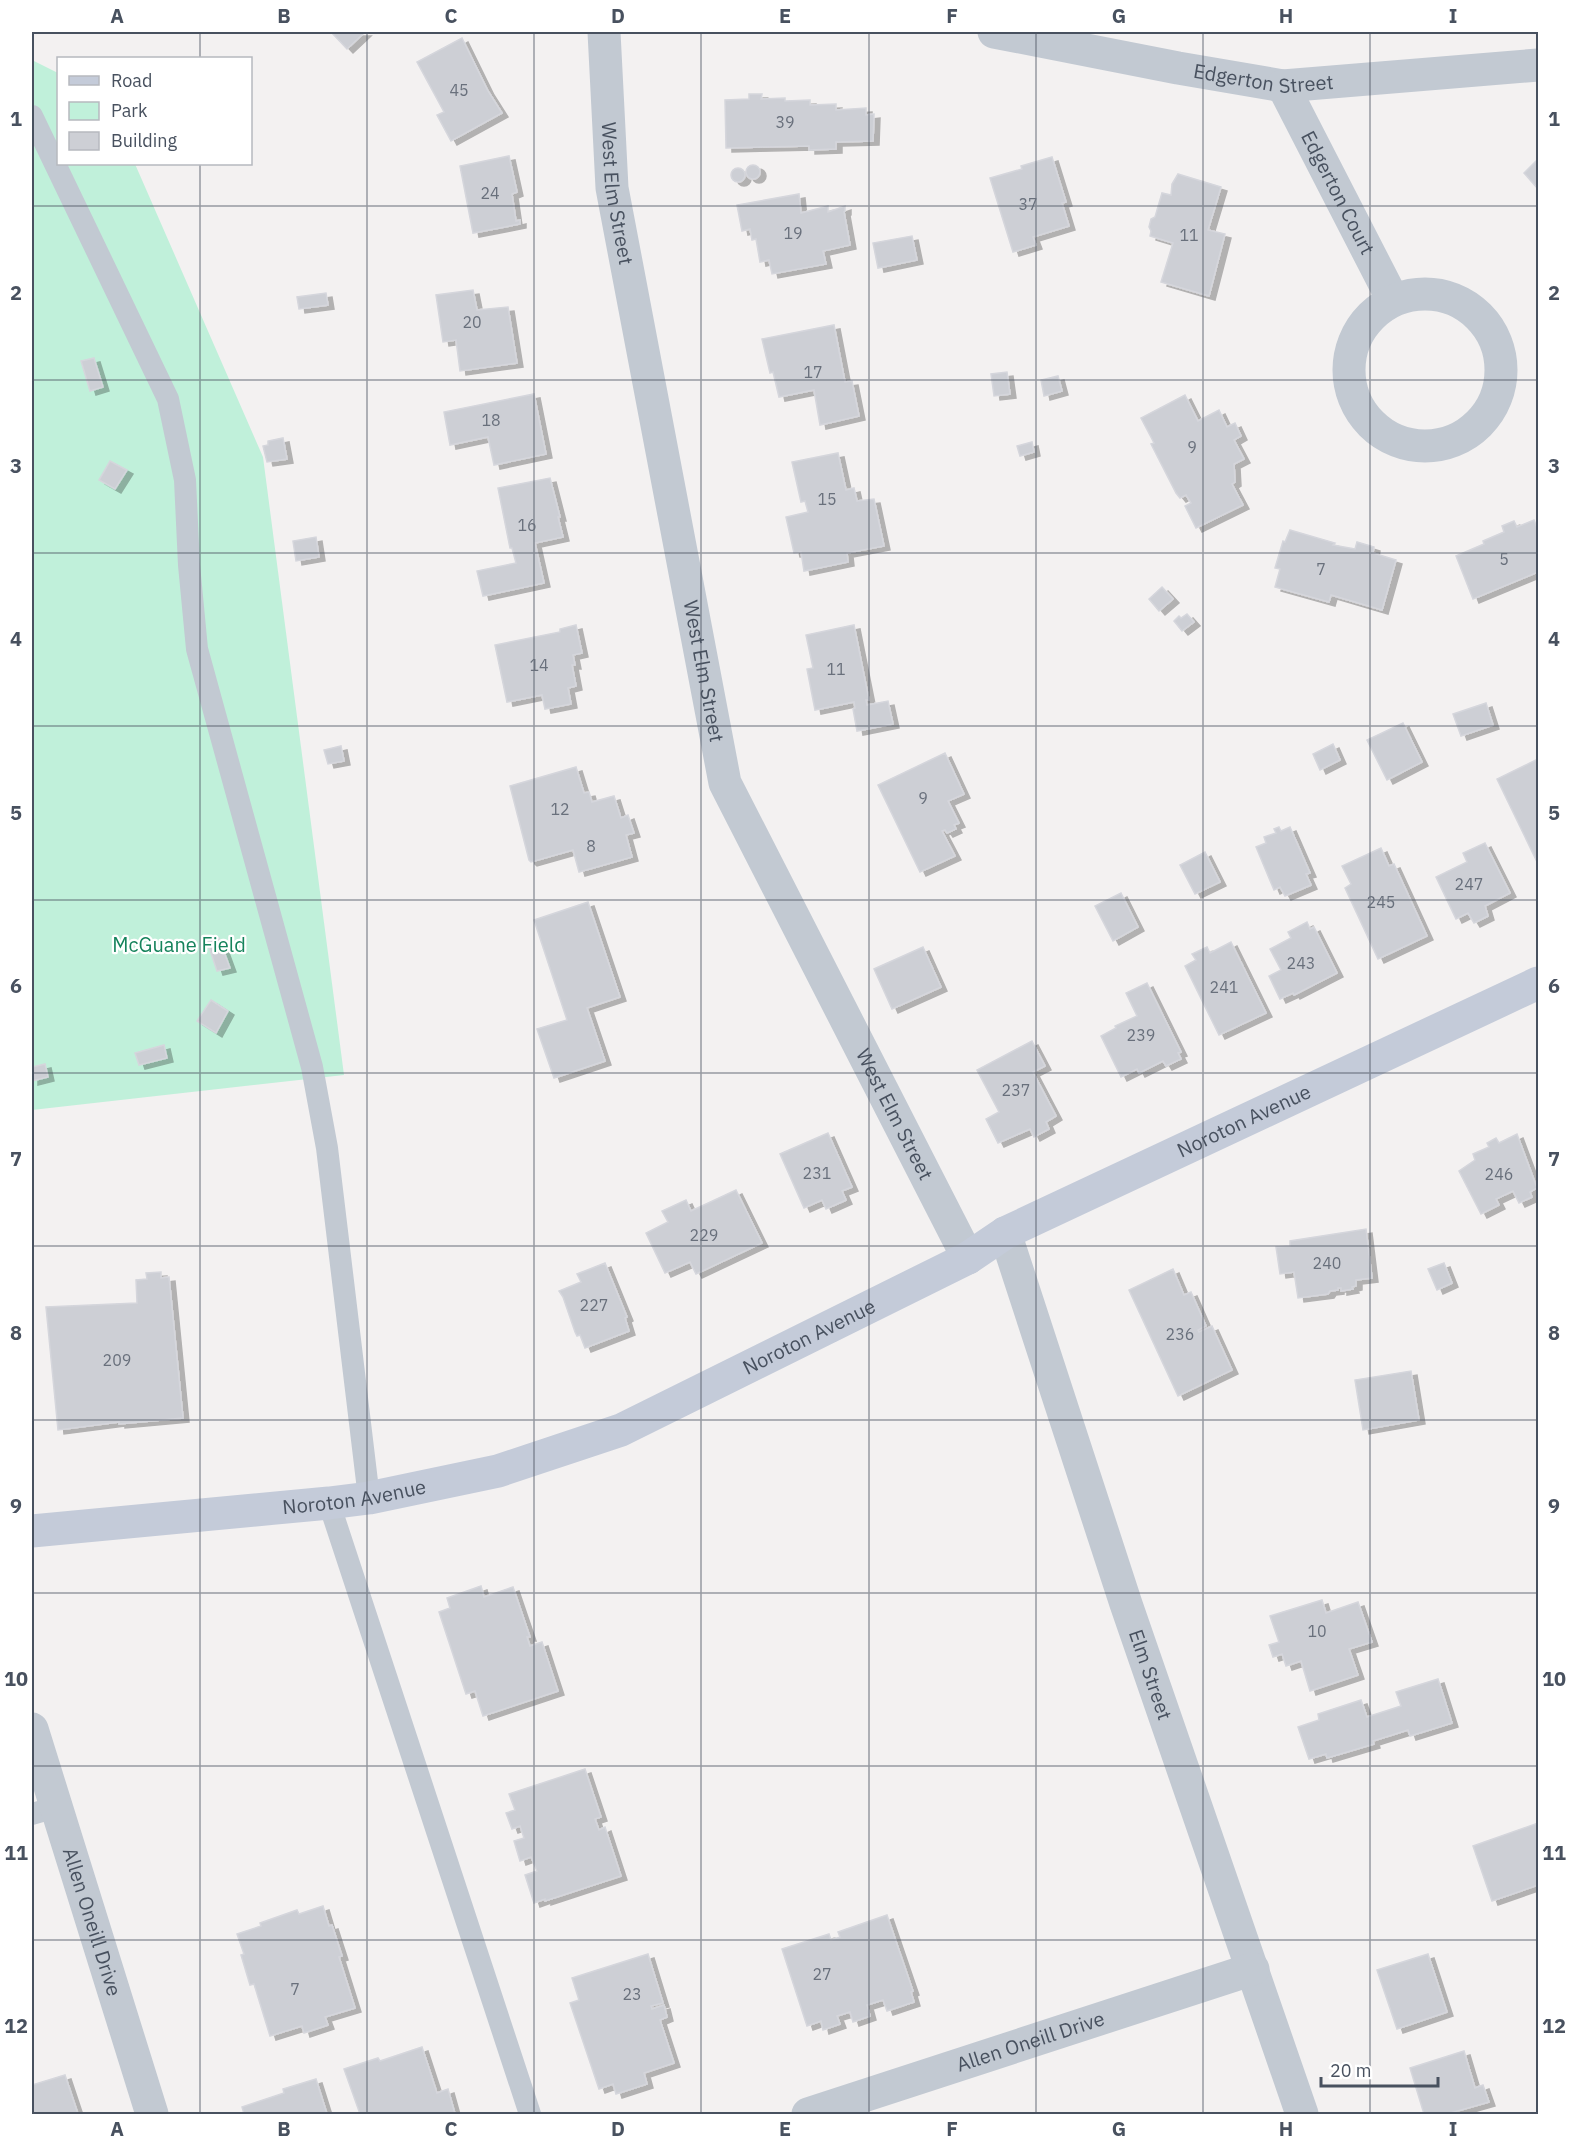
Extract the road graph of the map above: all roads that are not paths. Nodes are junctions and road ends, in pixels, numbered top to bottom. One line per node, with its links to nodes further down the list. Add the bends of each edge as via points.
1 (604, 32): 9 (street, West Elm Street, via 612,188 725,783)
2 (994, 32): 4 (street, Edgerton Street)
3 (1539, 65): 4 (street, Edgerton Street)
4 (1283, 86): 6 (street, Edgerton Court)
5 (32, 116): 10 (lane, via 168,399 185,480 197,650 312,1067 327,1148)
6 (1393, 300): 6 (street, via 1368,318 1353,343 1348,373 1355,402 1373,426 1398,442 1428,446 1457,439 1481,422 1496,396 1501,367 1494,337 1477,313 1451,297 1422,293)
7 (1539, 983): 8 (main road, Noroton Avenue)
8 (1005, 1233): 9 (main road, Noroton Avenue); 15 (street, Elm Street, via 1126,1604)
9 (968, 1258): 10 (main road, Noroton Avenue, via 621,1430 498,1471)
10 (369, 1498): 11 (main road, Noroton Avenue)
11 (329, 1503): 12 (main road, Noroton Avenue); 17 (lane)
12 (32, 1531)
13 (32, 1729): 14 (street, Allen Oneill Drive)
14 (44, 1810): 16 (street, Allen Oneill Drive)
15 (1253, 1969): 18 (street, Allen Oneill Drive); 19 (street, Elm Street)
16 (152, 2115)
17 (530, 2115)
18 (808, 2115)
19 (1302, 2115)

